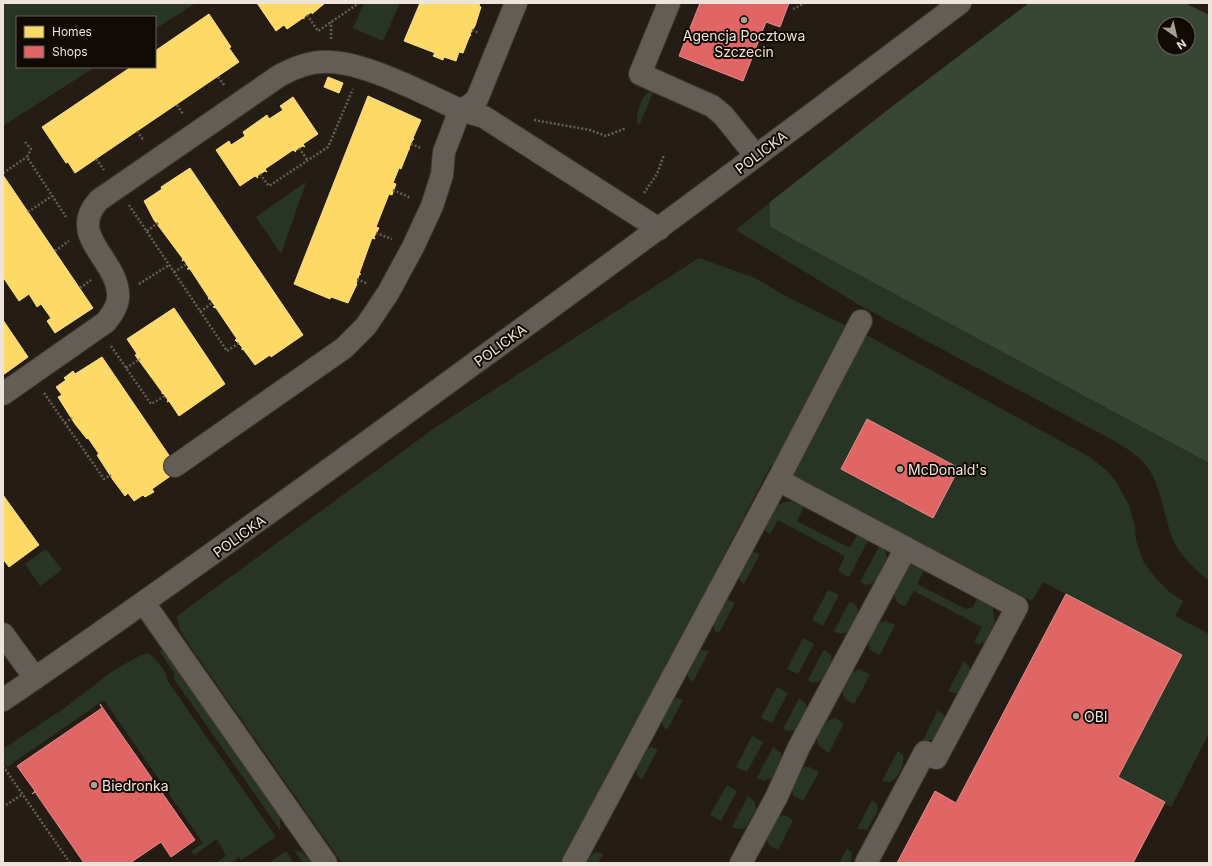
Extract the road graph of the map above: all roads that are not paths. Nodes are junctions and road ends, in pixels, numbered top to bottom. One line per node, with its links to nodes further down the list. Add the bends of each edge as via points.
1 (516, 3): 4 (street, via 476,100)
2 (669, 3): 5 (street, via 640,74 712,106 723,115)
3 (952, 5): 5 (street, POLICKA)
4 (460, 110): 6 (street, via 484,117); 8 (street, via 362,68 330,61 304,64 291,69 99,200 91,208 88,228 114,280 118,294 115,309 106,322); 9 (street, via 444,152 442,175 432,206 388,293 366,326 344,348)
5 (756, 156): 6 (street, POLICKA)
6 (659, 228): 12 (street, POLICKA)
7 (861, 321): 10 (street)
8 (3, 394)
9 (175, 466)
10 (778, 480): 11 (street); 17 (street)
11 (906, 548): 18 (street, via 799,747 777,796); 19 (street, via 1017,607 936,758 926,752)
12 (144, 604): 14 (street, POLICKA); 16 (street)
13 (3, 634): 14 (street)
14 (35, 678): 15 (street, POLICKA)
15 (3, 700)
16 (326, 863)
17 (573, 863)
18 (741, 863)
19 (866, 863)

